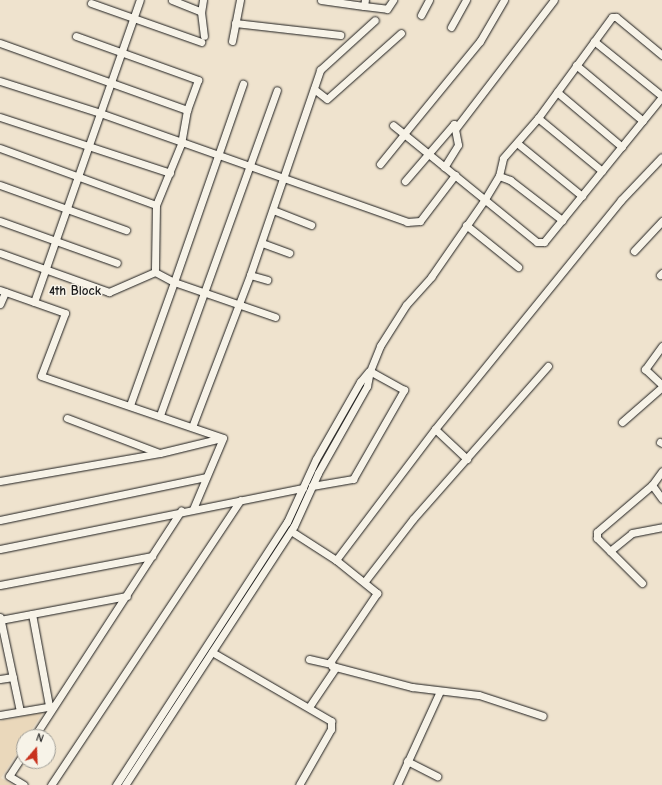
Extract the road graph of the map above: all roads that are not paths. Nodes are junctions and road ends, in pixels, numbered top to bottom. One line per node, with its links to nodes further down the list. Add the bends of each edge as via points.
1 (140, 0): 15 (street)
2 (172, 0): 13 (street)
3 (203, 0): 13 (street)
4 (240, 0): 17 (street)
5 (321, 0): 12 (street)
6 (393, 0): 12 (street, via 387,9)
7 (429, 0): 14 (street)
8 (466, 0): 18 (street)
9 (504, 0): 42 (street, via 480,41)
10 (554, 0): 41 (street)
11 (91, 3): 15 (street)
12 (365, 3)
13 (201, 12): 15 (street, via 202,39)
14 (421, 15)
15 (133, 19): 25 (street)
16 (375, 20): 31 (street, via 320,70)
17 (235, 23): 20 (street); 23 (street)
18 (452, 27)
19 (401, 33): 31 (street, via 327,100)
20 (340, 35)
21 (76, 36): 25 (street)
22 (594, 41): 26 (street, via 610,18 615,16); 27 (street); 34 (street)
23 (232, 42)
24 (0, 43): 29 (street)
25 (121, 52): 29 (street); 35 (street, via 198,80)
26 (662, 54)
27 (576, 65): 33 (street); 39 (street)
28 (0, 81): 36 (street)
29 (111, 82): 35 (street); 36 (street)
30 (243, 84): 49 (street)
31 (314, 89): 59 (street)
32 (277, 90): 53 (street)
33 (557, 92): 38 (street); 46 (street)
34 (662, 97): 39 (street)
35 (187, 110): 44 (street)
36 (100, 113): 44 (street); 45 (street)
37 (0, 117): 45 (street)
38 (538, 118): 43 (street); 54 (street)
39 (643, 121): 46 (street)
40 (393, 125): 42 (street)
41 (456, 128): 48 (street, via 454,124); 52 (street, via 458,145)
42 (404, 134): 48 (street); 51 (street)
43 (518, 143): 58 (street, via 503,158); 62 (street)
44 (181, 144): 49 (street); 55 (street)
45 (89, 145): 55 (street); 56 (street)
46 (622, 147): 54 (street)
47 (0, 148): 56 (street)
48 (427, 153): 52 (street); 60 (street)
49 (218, 157): 53 (street); 84 (street)
50 (662, 157): 100 (street, via 621,200)
51 (380, 164)
52 (444, 167): 57 (street)
53 (250, 168): 59 (street); 86 (street)
54 (602, 171): 62 (street)
55 (170, 173): 64 (street)
56 (79, 175): 64 (street); 65 (street)
57 (455, 175): 59 (street, via 420,220 407,222); 63 (street)
58 (499, 176): 63 (street); 67 (street, via 510,180)
59 (284, 180): 66 (street)
60 (404, 181)
61 (0, 185): 65 (street)
62 (582, 196): 67 (street)
63 (485, 199): 67 (street, via 539,242 544,242); 71 (street)
64 (156, 205): 81 (street)
65 (67, 209): 72 (street); 73 (street)
66 (273, 210): 70 (street); 74 (street)
67 (562, 220)
68 (0, 221): 73 (street)
69 (662, 221): 75 (street)
70 (311, 225)
71 (466, 225): 79 (street); 93 (street, via 431,277 406,305 380,346)
72 (126, 230)
73 (56, 241): 78 (street); 80 (street)
74 (262, 243): 77 (street); 82 (street)
75 (634, 251)
76 (0, 253): 80 (street)
77 (289, 254)
78 (117, 263)
79 (518, 267)
80 (46, 269): 81 (street, via 109,292); 87 (street)
81 (155, 272): 84 (street)
82 (250, 275): 83 (street); 89 (street)
83 (267, 280)
84 (174, 282): 86 (street); 95 (street)
85 (2, 291): 87 (street); 88 (street)
86 (205, 293): 89 (street); 96 (street)
87 (34, 302): 95 (street, via 65,313 41,376)
88 (0, 304)
89 (238, 304): 90 (street); 99 (street)
90 (275, 317)
91 (662, 346): 94 (street, via 645,368)
92 (548, 366): 103 (street)
93 (370, 371): 108 (street, via 367,386); 108 (street, via 404,390 353,479); 109 (street, via 356,389)
94 (662, 386): 98 (street)
95 (130, 405): 96 (street)
96 (160, 415): 99 (street)
97 (66, 418): 102 (street)
98 (622, 422)
99 (192, 426): 101 (street)
100 (435, 429): 103 (street); 120 (street)
101 (223, 438): 102 (street); 105 (street)
102 (160, 453): 106 (street)
103 (467, 459): 121 (street, via 413,519)
104 (662, 471): 107 (street)
105 (206, 477): 112 (street); 114 (street)
106 (0, 481)
107 (652, 485): 110 (street); 118 (street, via 597,532 597,538)
108 (312, 486): 116 (street)
109 (303, 488): 111 (street); 143 (street, via 287,522)
110 (662, 499)
111 (240, 500): 112 (street); 145 (street)
112 (193, 509): 113 (street)
113 (181, 511): 117 (street); 119 (street)
114 (0, 520)
115 (662, 527): 118 (street, via 632,533)
116 (291, 531): 120 (street); 128 (street)
117 (0, 549)
118 (610, 551): 122 (street)
119 (152, 556): 123 (street); 124 (street)
120 (336, 560): 121 (street)
121 (364, 581): 130 (street, via 375,589 376,597)
122 (642, 583)
123 (0, 585)
124 (127, 596): 125 (street); 134 (street)
125 (32, 614): 126 (street); 134 (street)
126 (0, 619): 127 (street)
127 (4, 652): 131 (street)
128 (212, 652): 135 (street); 146 (street)
129 (310, 659): 130 (street)
130 (333, 666): 133 (street, via 400,685); 135 (street)
131 (13, 677): 132 (street); 136 (street)
132 (0, 679)
133 (440, 691): 138 (street, via 484,697); 140 (street)
134 (52, 706): 136 (street); 139 (street)
135 (309, 707): 147 (street, via 332,725)
136 (20, 711): 137 (street)
137 (0, 715)
138 (543, 716)
139 (39, 729)
140 (407, 761): 142 (street); 148 (street)
141 (16, 765): 144 (street, via 9,776)
142 (437, 776)
143 (117, 784)
144 (24, 785)
145 (51, 785)
146 (125, 785)
147 (299, 785)
148 (396, 785)

